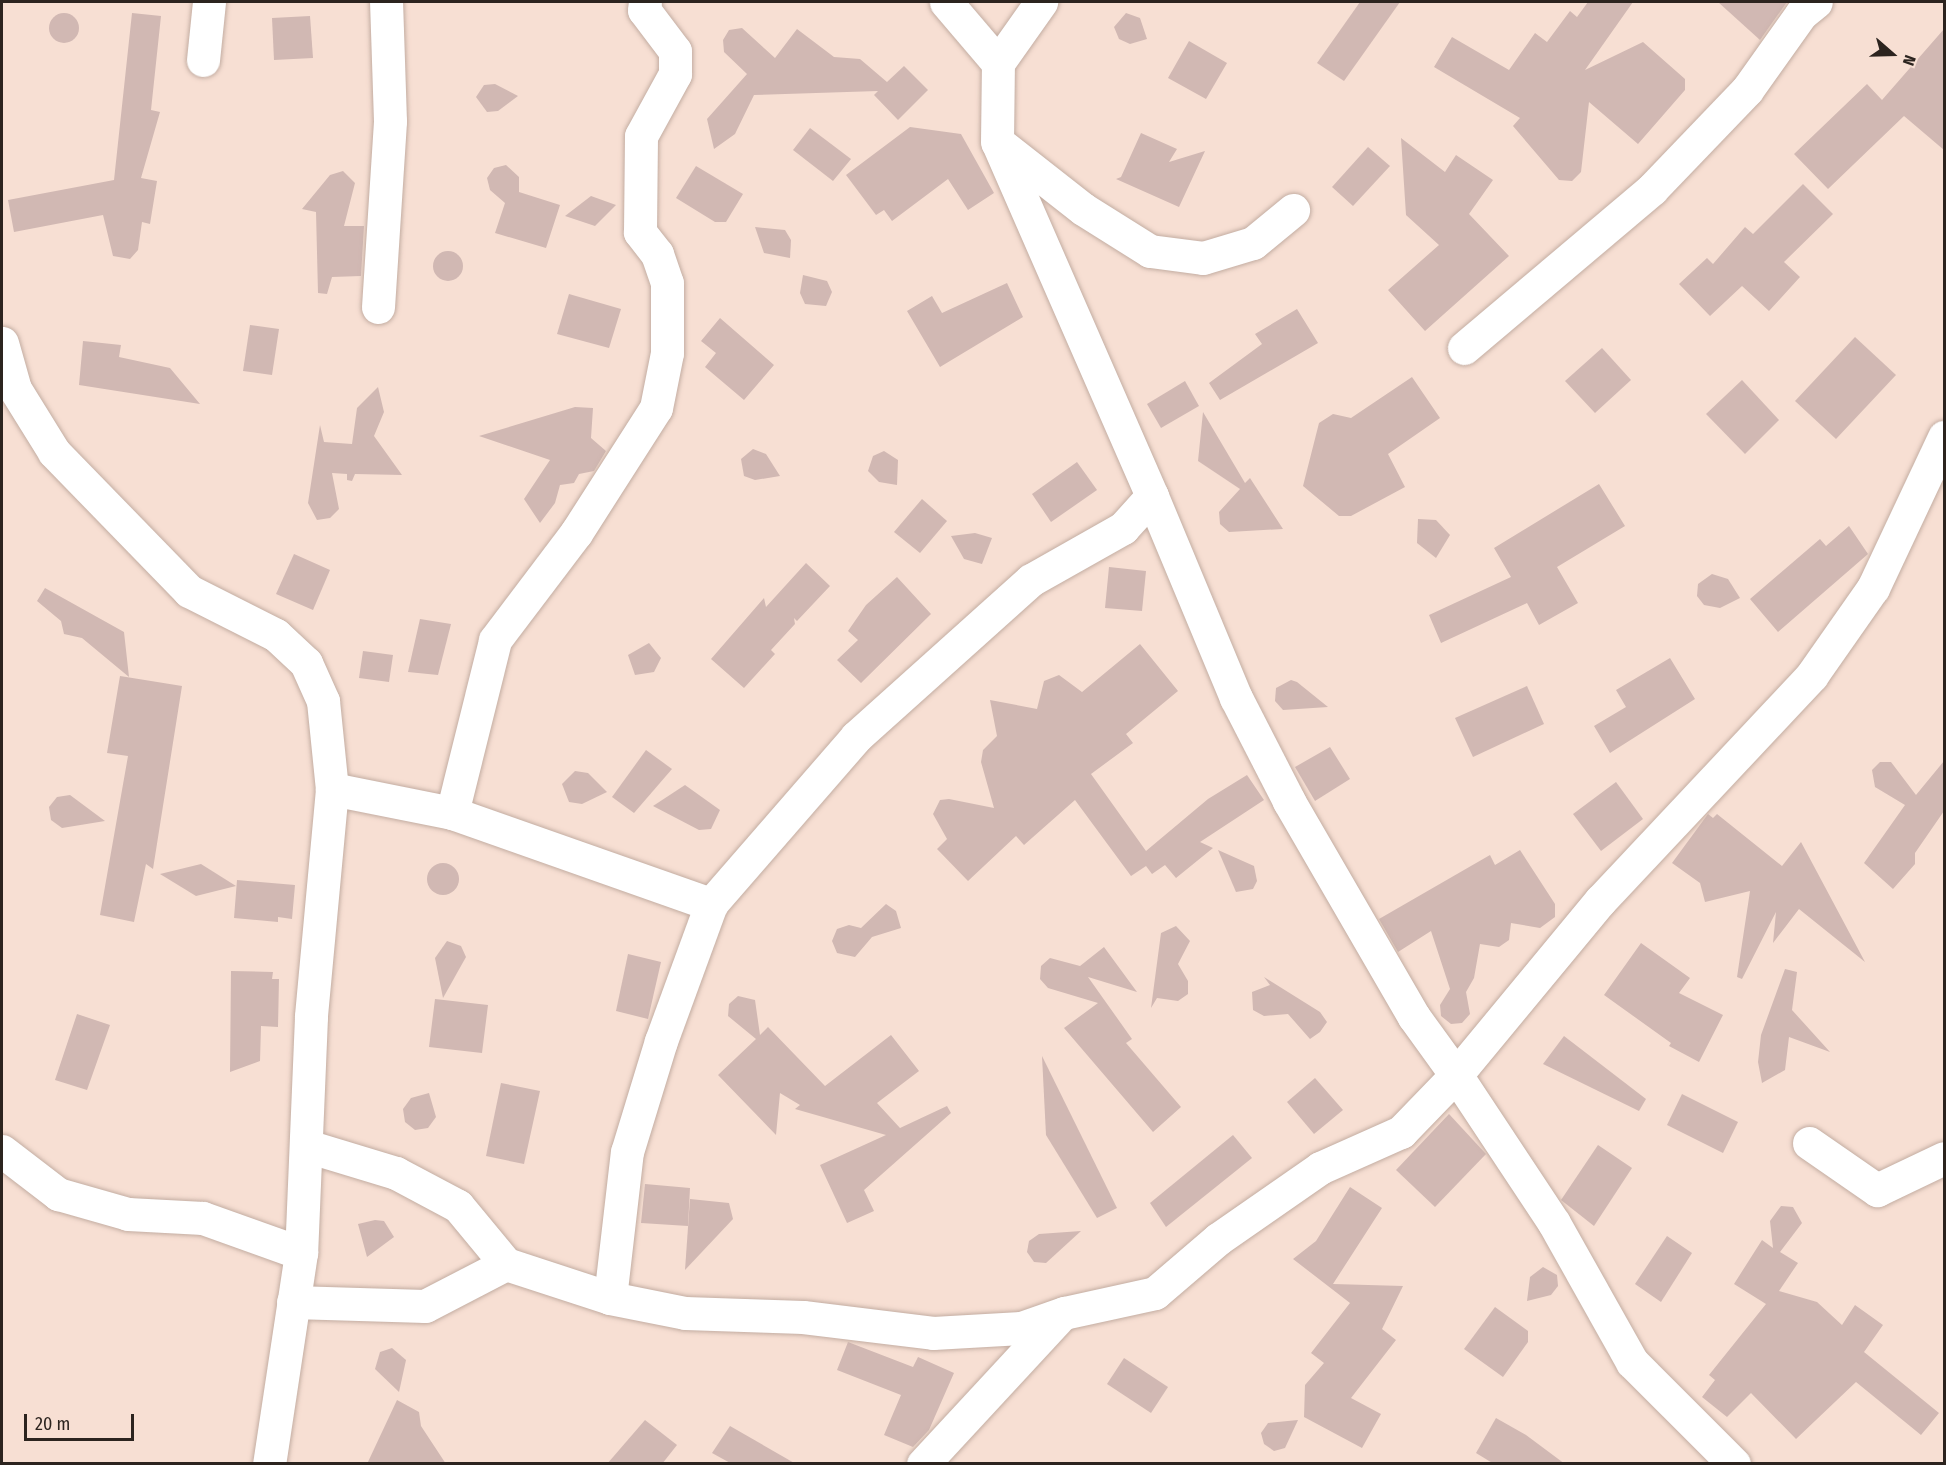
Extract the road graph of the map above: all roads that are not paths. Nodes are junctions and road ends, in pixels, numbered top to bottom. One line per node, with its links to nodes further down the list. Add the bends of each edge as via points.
1 (209, 2): 7 (street)
2 (386, 2): 11 (street, via 390,121)
3 (645, 2): 17 (street, via 644,10 675,51 675,74 641,136 640,232 657,254 667,283 668,353 656,408 576,533 495,640)
4 (946, 2): 8 (street)
5 (1041, 2): 8 (street)
6 (1816, 2): 13 (street, via 1801,14 1747,90 1652,189)
7 (203, 60)
8 (998, 63): 9 (street)
9 (997, 142): 10 (street, via 1083,209 1150,251 1203,258 1253,243); 15 (street)
10 (1293, 210)
11 (378, 307)
12 (2, 343): 16 (street, via 15,389 54,452 189,591 276,635 306,663 323,701)
13 (1464, 348)
14 (1944, 437): 19 (street, via 1873,588 1812,675 1602,900)
15 (1152, 496): 18 (street, via 1123,528 1030,580 856,736); 19 (street, via 1236,698 1289,801 1414,1017)
16 (332, 789): 17 (street); 21 (street, via 311,1017)
17 (452, 813): 18 (street)
18 (711, 904): 26 (street, via 661,1041 627,1152)
19 (1456, 1075): 28 (street, via 1401,1131 1320,1168 1218,1239 1155,1293); 31 (street, via 1554,1222 1632,1362)
20 (1809, 1143): 23 (street, via 1876,1190)
21 (307, 1146): 24 (street); 25 (street, via 396,1173 458,1206)
22 (2, 1151): 24 (street, via 57,1194 128,1214 203,1218)
23 (1944, 1158)
24 (301, 1253): 27 (street)
25 (506, 1264): 26 (street); 27 (street, via 425,1306)
26 (610, 1298): 28 (street, via 685,1313 803,1317 933,1333 1021,1328)
27 (293, 1302): 29 (street)
28 (1064, 1313): 30 (street)
29 (269, 1464)
30 (923, 1464)
31 (1734, 1464)

